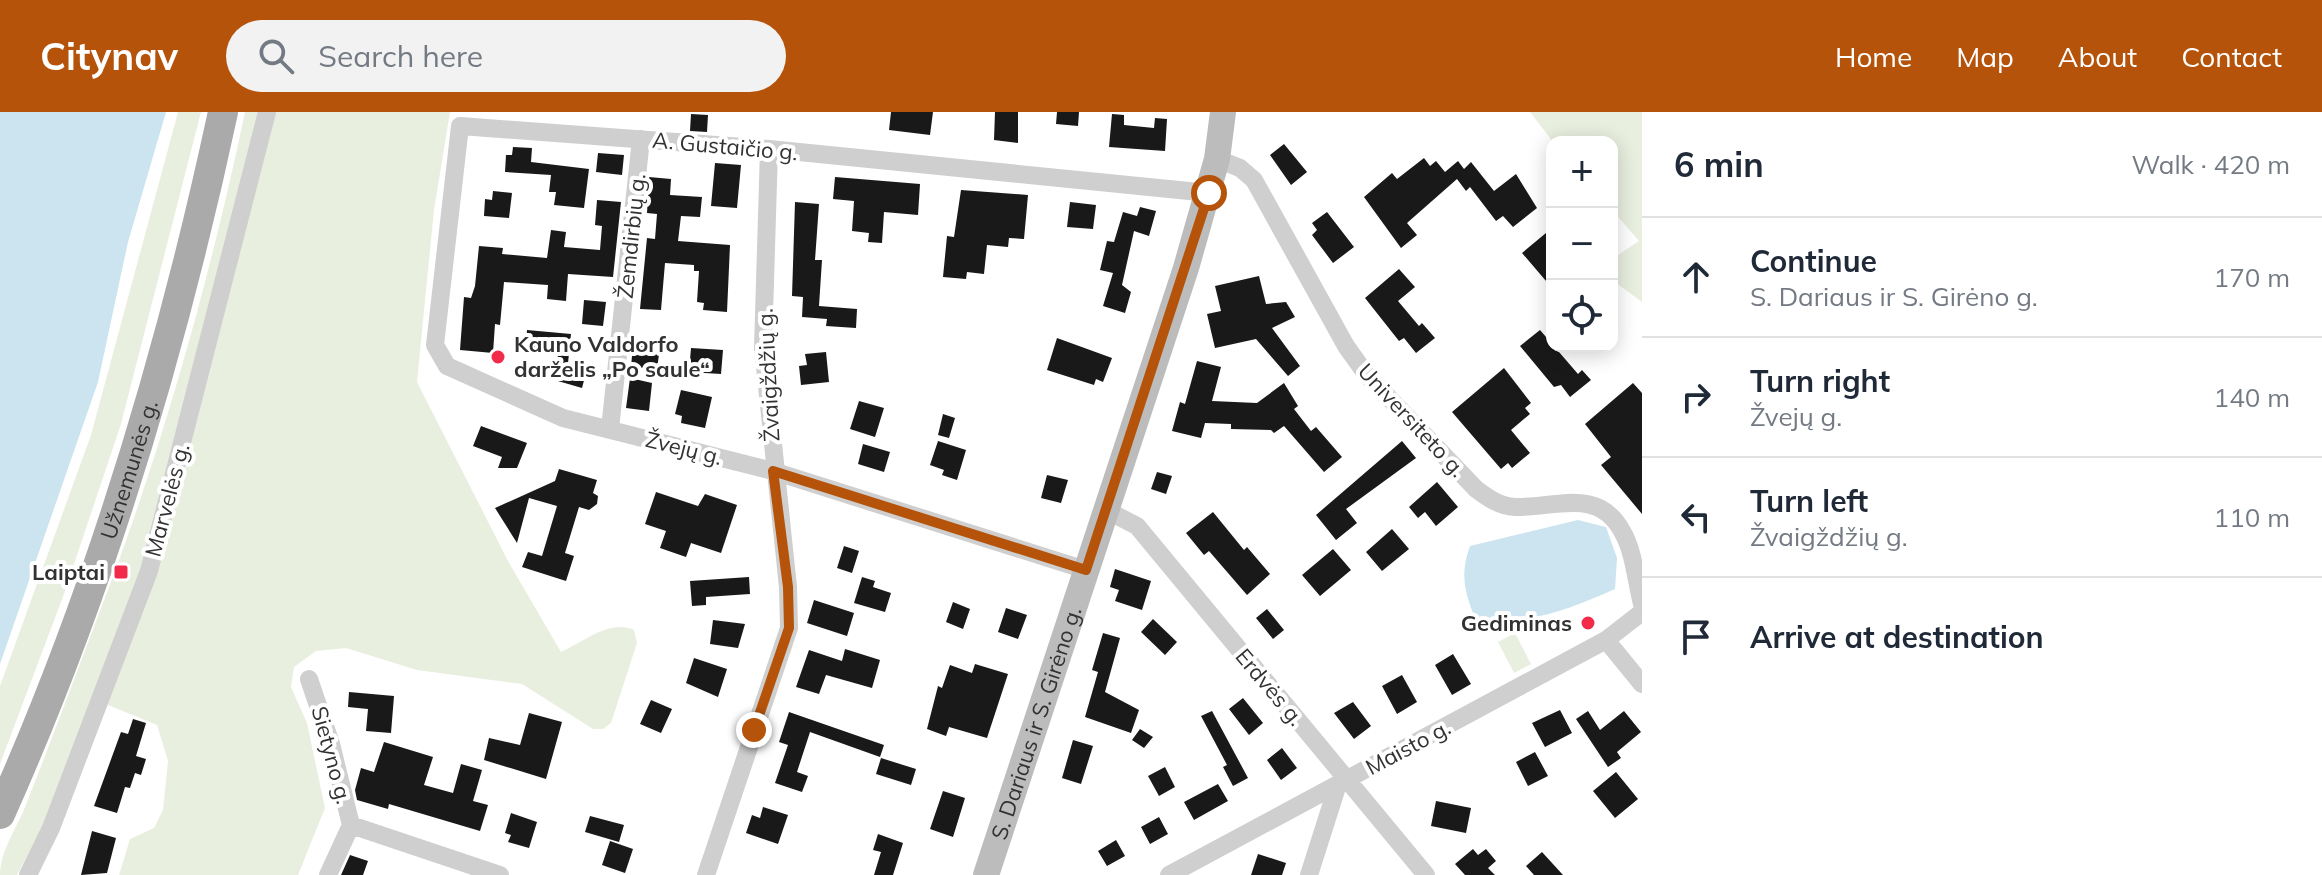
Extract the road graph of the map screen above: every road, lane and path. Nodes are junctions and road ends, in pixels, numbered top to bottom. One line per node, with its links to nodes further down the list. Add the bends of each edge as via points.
1 (223, 112): 19 (main road, Užnemunės g., via 155,377 106,539)
2 (267, 112): 21 (street, Marvelės g., via 149,571)
3 (1223, 112): 6 (street, S. Dariaus ir S. Girėno g.)
4 (641, 139): 5 (street, A. Gustaičio g.); 8 (street, A. Gustaičio g., via 460,126); 9 (street, Žemdirbių g.)
5 (769, 149): 7 (street, A. Gustaičio g.); 10 (street, Žvaigždžių g., via 763,348)
6 (1217, 159): 7 (street, S. Dariaus ir S. Girėno g.); 13 (street, Universiteto g., via 1254,180 1366,374 1494,502 1514,507 1595,503 1607,510 1624,532)
7 (1209, 193): 11 (street, S. Dariaus ir S. Girėno g.)
8 (435, 345): 9 (street, Žvejų g., via 447,366 474,379 563,418)
9 (610, 429): 10 (street, Žvejų g.)
10 (773, 471): 12 (street, Žvejų g.); 24 (street, Žvaigždžių g., via 789,628)
11 (1106, 510): 12 (street, S. Dariaus ir S. Girėno g.); 18 (street, Erdvės g., via 1137,526)
12 (1086, 570): 25 (street, S. Dariaus ir S. Girėno g.)
13 (1642, 604)
14 (1642, 612): 15 (street, Maisto g.)
15 (1606, 640): 17 (street); 18 (street, Maisto g.)
16 (309, 679): 20 (street, Sietyno g.)
17 (1642, 684)
18 (1342, 782): 26 (street, Maisto g.); 27 (street); 28 (street, Erdvės g.)
19 (0, 814)
20 (351, 825): 22 (street, Sietyno g.); 23 (street)
21 (28, 875)
22 (328, 875)
23 (500, 875)
24 (706, 875)
25 (986, 875)
26 (1169, 875)
27 (1309, 875)
28 (1426, 875)

